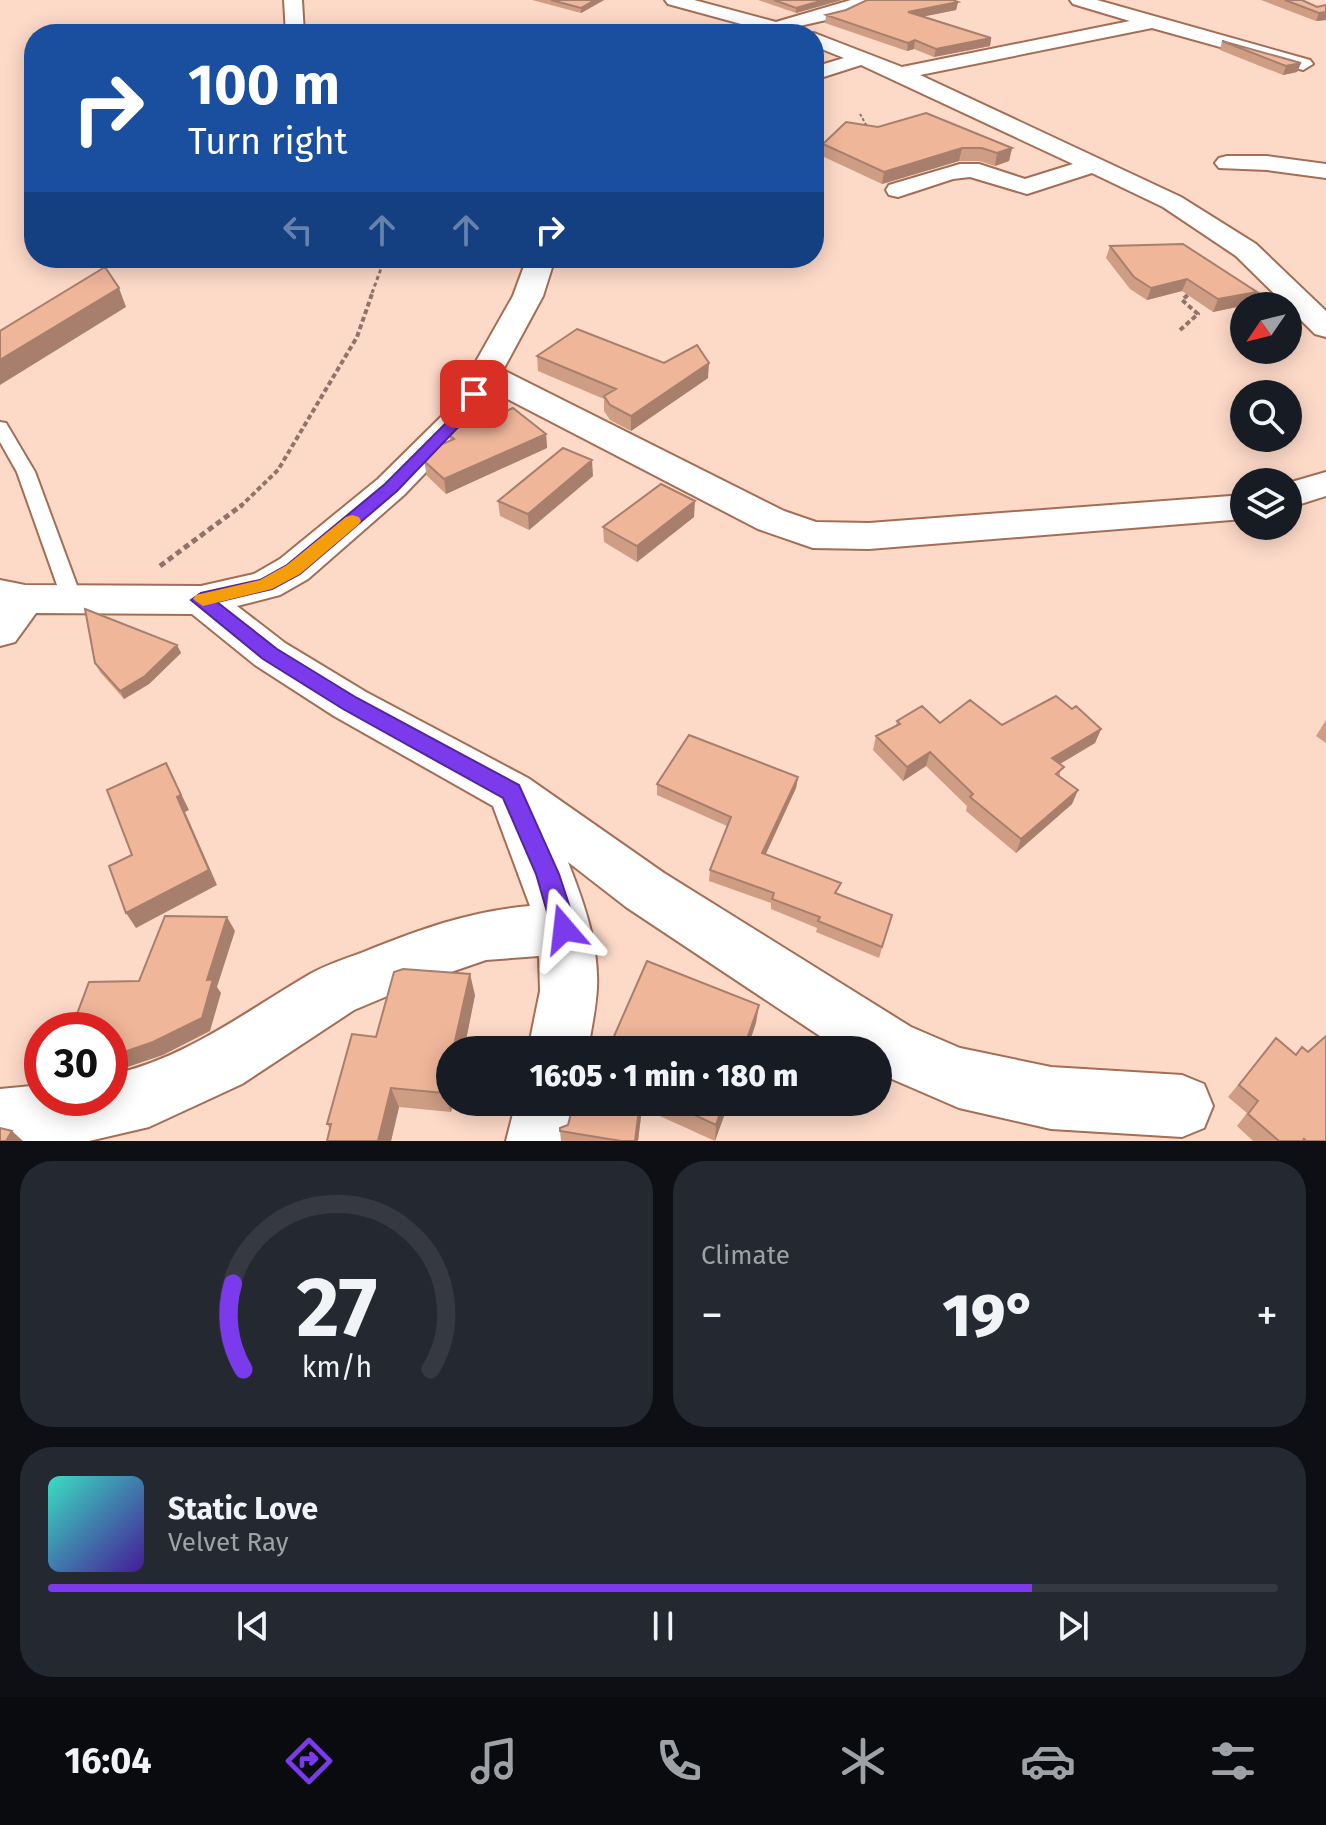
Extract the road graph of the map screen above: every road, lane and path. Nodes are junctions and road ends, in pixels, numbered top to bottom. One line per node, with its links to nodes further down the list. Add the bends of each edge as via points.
1 (293, 0): 7 (street)
2 (674, 0): 8 (street)
3 (803, 0): 9 (street)
4 (866, 0): 10 (street)
5 (1079, 0): 6 (street)
6 (1150, 23): 13 (street); 15 (street)
7 (294, 24)
8 (768, 24)
9 (816, 24)
10 (824, 24)
11 (824, 32): 12 (street)
12 (865, 57): 14 (street); 15 (street)
13 (1303, 64)
14 (824, 71)
15 (900, 73): 19 (street)
16 (860, 114): 17 (path)
17 (868, 129)
18 (1227, 163): 20 (street)
19 (1091, 166): 21 (street, via 1027,187 965,170); 25 (street, via 1211,224 1255,258)
20 (1326, 171)
21 (898, 190)
22 (381, 268): 32 (path, via 357,337 278,470 230,517)
23 (538, 268): 27 (street)
24 (1200, 290): 26 (path, via 1182,296 1198,314)
25 (1326, 328)
26 (1180, 330)
27 (485, 374): 31 (street, via 771,520 813,535 869,536); 34 (street, via 463,414 391,487 294,569 266,585)
28 (0, 427): 33 (lane, via 26,472)
29 (1326, 483): 30 (street)
30 (1302, 491)
31 (1230, 508)
32 (116, 597): 33 (street); 34 (street)
33 (72, 599): 35 (street)
34 (201, 600): 36 (street, via 270,654)
35 (8, 608)
36 (511, 792): 37 (street); 39 (street, via 645,890 890,1048 959,1078 1051,1098)
37 (564, 929): 38 (street, via 569,986); 41 (street, via 486,935 408,960 334,991 221,1063 149,1097 81,1112)
38 (560, 1036)
39 (1182, 1106)
40 (543, 1116): 42 (street)
41 (0, 1120)
42 (537, 1141)

